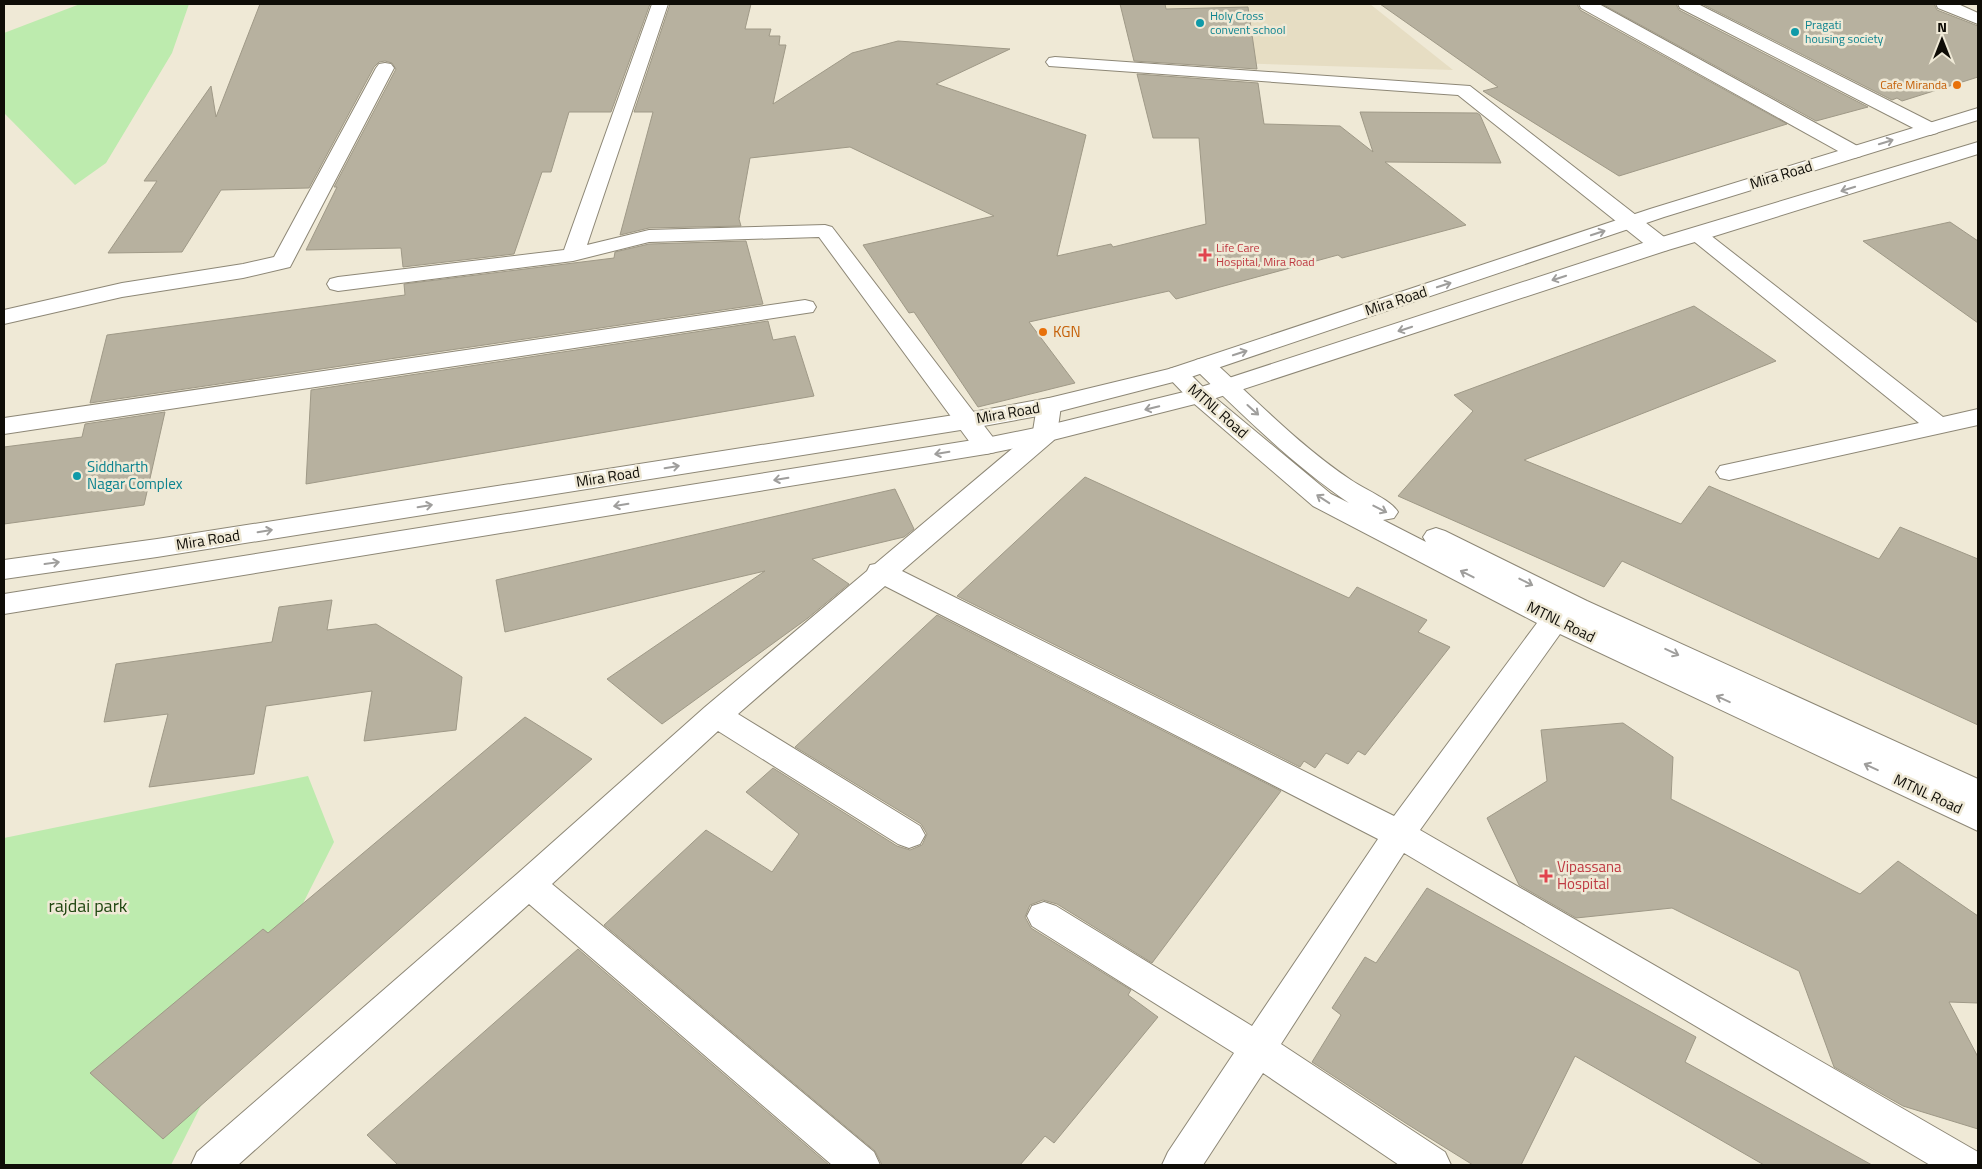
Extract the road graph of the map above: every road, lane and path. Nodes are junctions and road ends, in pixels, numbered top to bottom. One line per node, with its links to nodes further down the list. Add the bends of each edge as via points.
1 (660, 4): 15 (street)
2 (1587, 4): 11 (street)
3 (1686, 4): 9 (street)
4 (1944, 4): 5 (street)
5 (1978, 19)
6 (1055, 62): 12 (street, via 1462,90)
7 (385, 68): 18 (street, via 282,262 122,290)
8 (1978, 114): 9 (street, Mira Road)
9 (1930, 129): 11 (street, Mira Road, one-way to 9)
10 (1978, 148): 13 (street, Mira Road, one-way to 13)
11 (1854, 152): 12 (street, Mira Road)
12 (1630, 223): 14 (street); 19 (street, Mira Road, one-way to 12)
13 (1698, 235): 14 (street, Mira Road); 27 (street)
14 (1660, 246): 21 (street, Mira Road, one-way to 21)
15 (573, 255): 16 (street); 25 (street, via 649,236 825,231)
16 (338, 284)
17 (805, 307): 26 (street)
18 (4, 317)
19 (1204, 365): 20 (street, Mira Road); 21 (street, MTNL Road)
20 (1177, 374): 22 (street, MTNL Road); 24 (street, Mira Road)
21 (1228, 387): 22 (street, Mira Road); 33 (street, MTNL Road, one-way to 33, via 1325,475 1362,500)
22 (1199, 396): 24 (street, Mira Road, one-way to 24); 33 (street, MTNL Road, one-way to 22, via 1322,500)
23 (1978, 417): 27 (street)
24 (1047, 420): 25 (street, Mira Road); 28 (street, Mira Road); 31 (street)
25 (967, 421): 28 (street); 30 (street, Mira Road, one-way to 25)
26 (4, 426)
27 (1939, 426): 29 (street)
28 (986, 446): 32 (street, Mira Road, one-way to 32)
29 (1729, 472)
30 (4, 570)
31 (880, 572): 34 (street); 37 (street)
32 (4, 604)
33 (1561, 611): 35 (street, MTNL Road, one-way to 35); 36 (street, MTNL Road, one-way to 33); 37 (street)
34 (716, 714): 38 (street); 39 (street)
35 (1978, 792)
36 (1978, 818)
37 (1399, 834): 41 (street); 46 (street)
38 (909, 836)
39 (528, 884): 42 (street); 43 (street)
40 (1044, 916): 41 (street)
41 (1258, 1049): 44 (street); 45 (street)
42 (210, 1165)
43 (861, 1165)
44 (1181, 1165)
45 (1432, 1165)
46 (1965, 1165)

